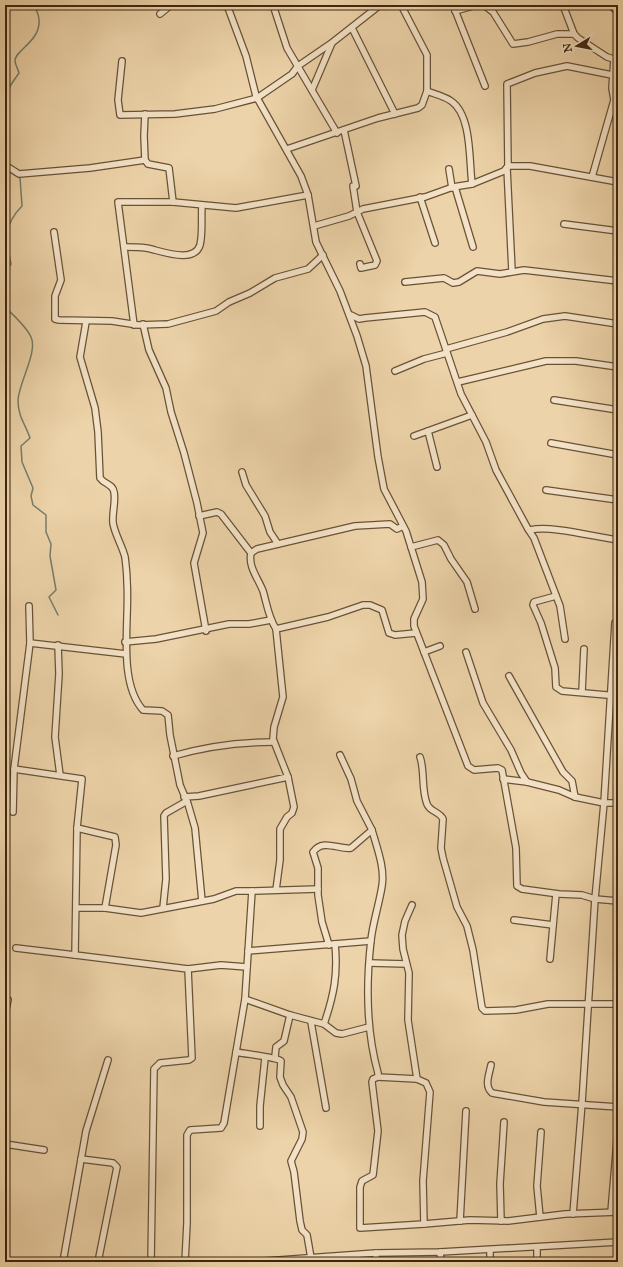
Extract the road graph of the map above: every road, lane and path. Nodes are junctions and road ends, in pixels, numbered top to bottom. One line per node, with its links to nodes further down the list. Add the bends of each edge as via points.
1 (170, 5): 13 (street)
2 (227, 5): 24 (street, via 246,56)
3 (273, 5): 19 (street, via 287,48)
4 (380, 5): 14 (street)
5 (401, 5): 23 (street, via 427,55)
6 (453, 5): 11 (street)
7 (477, 5): 11 (street)
8 (484, 5): 15 (street, via 493,12 513,44 557,34)
9 (563, 5): 15 (street)
10 (610, 5): 12 (street)
11 (455, 11): 21 (street)
12 (618, 12)
13 (160, 14)
14 (352, 28): 16 (street); 26 (street)
15 (574, 34): 17 (street, via 607,57)
16 (332, 43): 19 (street); 22 (street)
17 (616, 57): 20 (street)
18 (122, 61): 25 (street, via 118,113 122,116)
19 (298, 66): 22 (street); 24 (street, via 292,74)
20 (612, 75): 32 (street, via 567,66 535,73 507,84); 34 (street, via 614,100)
21 (485, 86)
22 (312, 90): 28 (street)
23 (427, 91): 26 (street, via 422,105 418,108); 36 (street, via 450,100 459,111 467,130)
24 (257, 98): 25 (street, via 176,114); 29 (street)
25 (146, 114): 30 (street)
26 (395, 114): 27 (street)
27 (344, 130): 28 (street); 42 (street, via 356,186 353,186)
28 (337, 133): 29 (street)
29 (287, 149): 38 (street, via 298,168)
30 (145, 160): 31 (street, via 19,174); 40 (street, via 148,164 169,168)
31 (6, 166)
32 (508, 167): 34 (street, via 530,166); 36 (street); 52 (street)
33 (448, 169): 37 (street)
34 (592, 177): 35 (street)
35 (618, 182)
36 (472, 184): 37 (street)
37 (453, 187): 39 (street); 49 (street)
38 (308, 195): 41 (street, via 236,208); 44 (street)
39 (420, 197): 42 (street); 47 (street)
40 (172, 202): 41 (street); 48 (street, via 118,202)
41 (202, 205): 48 (street, via 199,246 194,253 171,254 146,248)
42 (357, 212): 44 (street); 51 (street, via 377,261 375,265 361,268)
43 (564, 224): 46 (street)
44 (314, 226): 50 (street, via 316,242)
45 (54, 232): 57 (street, via 61,280 55,296 55,319)
46 (618, 232)
47 (435, 243)
48 (125, 247): 61 (street)
49 (473, 247)
50 (323, 255): 55 (street); 58 (street, via 308,269 275,278 216,311 168,324)
51 (360, 264)
52 (512, 271): 53 (street, via 524,270); 54 (street, via 500,274 477,271 453,283 444,278)
53 (618, 281)
54 (406, 282)
55 (351, 315): 56 (street); 59 (street)
56 (359, 319): 59 (street); 62 (street, via 433,314)
57 (86, 322): 61 (street, via 112,321); 93 (street, via 80,357 95,408 100,478 112,487 114,492 113,521 125,557)
58 (143, 324): 61 (street); 77 (street, via 149,350 166,388)
59 (352, 324): 78 (street, via 366,366 384,489)
60 (618, 324): 62 (street, via 565,316 543,319)
61 (134, 325)
62 (447, 351): 64 (street); 65 (street)
63 (618, 367): 65 (street, via 576,361 546,361)
64 (395, 371)
65 (458, 382): 68 (street)
66 (554, 400): 67 (street)
67 (618, 410)
68 (472, 415): 69 (street); 79 (street, via 486,442 496,470)
69 (428, 431): 70 (street); 73 (street)
70 (414, 436)
71 (551, 442): 72 (street)
72 (618, 455)
73 (437, 467)
74 (242, 472): 81 (street, via 246,485)
75 (546, 490): 76 (street)
76 (618, 500)
77 (199, 516): 83 (street, via 221,514); 90 (street, via 203,533 194,563)
78 (403, 526): 81 (street, via 397,529 390,524 355,526); 82 (street)
79 (530, 530): 80 (street, via 539,528 567,531); 84 (street)
80 (618, 540)
81 (278, 544): 83 (street)
82 (411, 547): 86 (street, via 438,540 444,545 467,582); 91 (street, via 424,599 414,619)
83 (251, 553): 87 (street, via 252,569 263,592)
84 (556, 596): 92 (street); 102 (street, via 534,602 533,605 555,668 556,687 562,691)
85 (29, 606): 94 (street)
86 (475, 610)
87 (271, 620): 89 (street); 90 (street, via 225,625)
88 (615, 623): 103 (street)
89 (276, 629): 91 (street, via 370,605 382,610 390,633); 105 (street, via 283,697 274,727)
90 (206, 630): 93 (street)
91 (416, 634): 98 (street)
92 (566, 639)
93 (125, 642): 100 (street)
94 (30, 643): 95 (street); 109 (street)
95 (58, 645): 100 (street); 110 (street, via 55,737)
96 (440, 646): 98 (street)
97 (584, 650): 102 (street)
98 (424, 652): 112 (street, via 468,766 474,770 498,768 502,770)
99 (466, 652): 113 (street, via 483,703)
100 (126, 654): 107 (street, via 136,702 143,710 162,711 168,715)
101 (509, 676): 114 (street, via 563,772 572,781)
102 (582, 692): 103 (street)
103 (610, 696): 104 (street); 117 (street)
104 (618, 696)
105 (274, 742): 107 (street, via 240,743); 111 (street)
106 (340, 755): 120 (street, via 357,801)
107 (173, 756): 115 (street)
108 (420, 757): 146 (street, via 426,802 431,810 443,818 443,858 457,907 465,920 472,944 482,1008 489,1012 548,1004)
109 (14, 769): 110 (street); 118 (street)
110 (60, 775): 119 (street, via 82,779)
111 (288, 777): 115 (street); 122 (street, via 293,810 280,829 280,860)
112 (503, 778): 113 (street); 124 (street, via 516,848 517,886)
113 (527, 782): 114 (street)
114 (575, 797): 117 (street)
115 (186, 799): 126 (street, via 195,828); 131 (street, via 164,816 166,879)
116 (618, 803): 117 (street)
117 (604, 804): 125 (street)
118 (13, 812)
119 (77, 828): 129 (street); 130 (street, via 115,837 116,845)
120 (372, 830): 121 (street, via 350,848 327,845 314,850); 134 (street, via 381,864 382,885)
121 (318, 889): 122 (street); 135 (street, via 322,922)
122 (276, 890): 123 (street)
123 (252, 891): 126 (street, via 236,891); 137 (street)
124 (556, 894): 125 (street, via 582,894); 133 (street)
125 (595, 899): 127 (street); 146 (street)
126 (202, 901): 131 (street)
127 (618, 901)
128 (412, 905): 141 (street, via 402,935)
129 (77, 908): 130 (street); 138 (street)
130 (105, 908): 131 (street, via 141,913)
131 (163, 908)
132 (514, 920): 133 (street)
133 (553, 924): 139 (street)
134 (371, 941): 135 (street); 140 (street)
135 (332, 944): 137 (street); 151 (street, via 336,963 334,994)
136 (16, 948): 138 (street)
137 (248, 951): 142 (street)
138 (75, 955): 143 (street)
139 (550, 959)
140 (370, 963): 141 (street); 152 (street)
141 (406, 964): 159 (street, via 410,987 408,1020)
142 (247, 967): 143 (street, via 221,965); 144 (street)
143 (188, 969): 188 (street, via 192,1058 160,1063 154,1069)
144 (245, 999): 149 (street); 153 (street)
145 (8, 1000): 148 (street)
146 (588, 1003): 147 (street); 160 (street)
147 (618, 1004)
148 (5, 1014)
149 (290, 1015): 150 (street); 154 (street, via 284,1041 276,1047)
150 (311, 1022): 151 (street); 162 (street)
151 (324, 1024): 152 (street, via 336,1033 342,1034)
152 (369, 1027): 158 (street)
153 (236, 1052): 155 (street); 189 (street, via 223,1126 215,1130 196,1129 188,1132 188,1223)
154 (275, 1057): 155 (street); 183 (street, via 281,1061 280,1077 301,1124 302,1139 291,1162 302,1230 307,1235)
155 (265, 1058): 165 (street)
156 (108, 1060): 170 (street, via 86,1131)
157 (491, 1066): 160 (street, via 487,1085 492,1093 544,1102)
158 (378, 1077): 159 (street); 177 (street, via 372,1082 378,1131 375,1171 362,1181 360,1187 360,1228)
159 (417, 1079): 177 (street, via 426,1083 430,1092)
160 (582, 1103): 161 (street); 173 (street)
161 (618, 1107)
162 (326, 1108)
163 (466, 1111): 176 (street)
164 (504, 1122): 175 (street, via 500,1184)
165 (260, 1126)
166 (618, 1128): 171 (street)
167 (541, 1132): 174 (street, via 536,1186)
168 (5, 1144): 169 (street)
169 (44, 1150)
170 (81, 1159): 186 (street); 187 (street, via 113,1163 117,1167)
171 (611, 1212): 172 (street); 173 (street)
172 (618, 1212)
173 (572, 1214): 174 (street)
174 (540, 1217): 175 (street)
175 (501, 1220): 176 (street)
176 (460, 1221): 177 (street)
177 (424, 1224)
178 (618, 1242): 179 (street)
179 (537, 1247): 180 (street); 194 (street)
180 (490, 1250): 181 (street); 193 (street)
181 (440, 1252): 182 (street); 192 (street)
182 (376, 1253): 184 (street); 191 (street)
183 (312, 1258): 184 (street); 185 (street)
184 (323, 1260)
185 (270, 1261): 190 (street)
186 (63, 1262)
187 (98, 1262)
188 (152, 1262)
189 (185, 1262)
190 (249, 1262)
191 (376, 1262)
192 (441, 1262)
193 (490, 1262)
194 (537, 1262)

